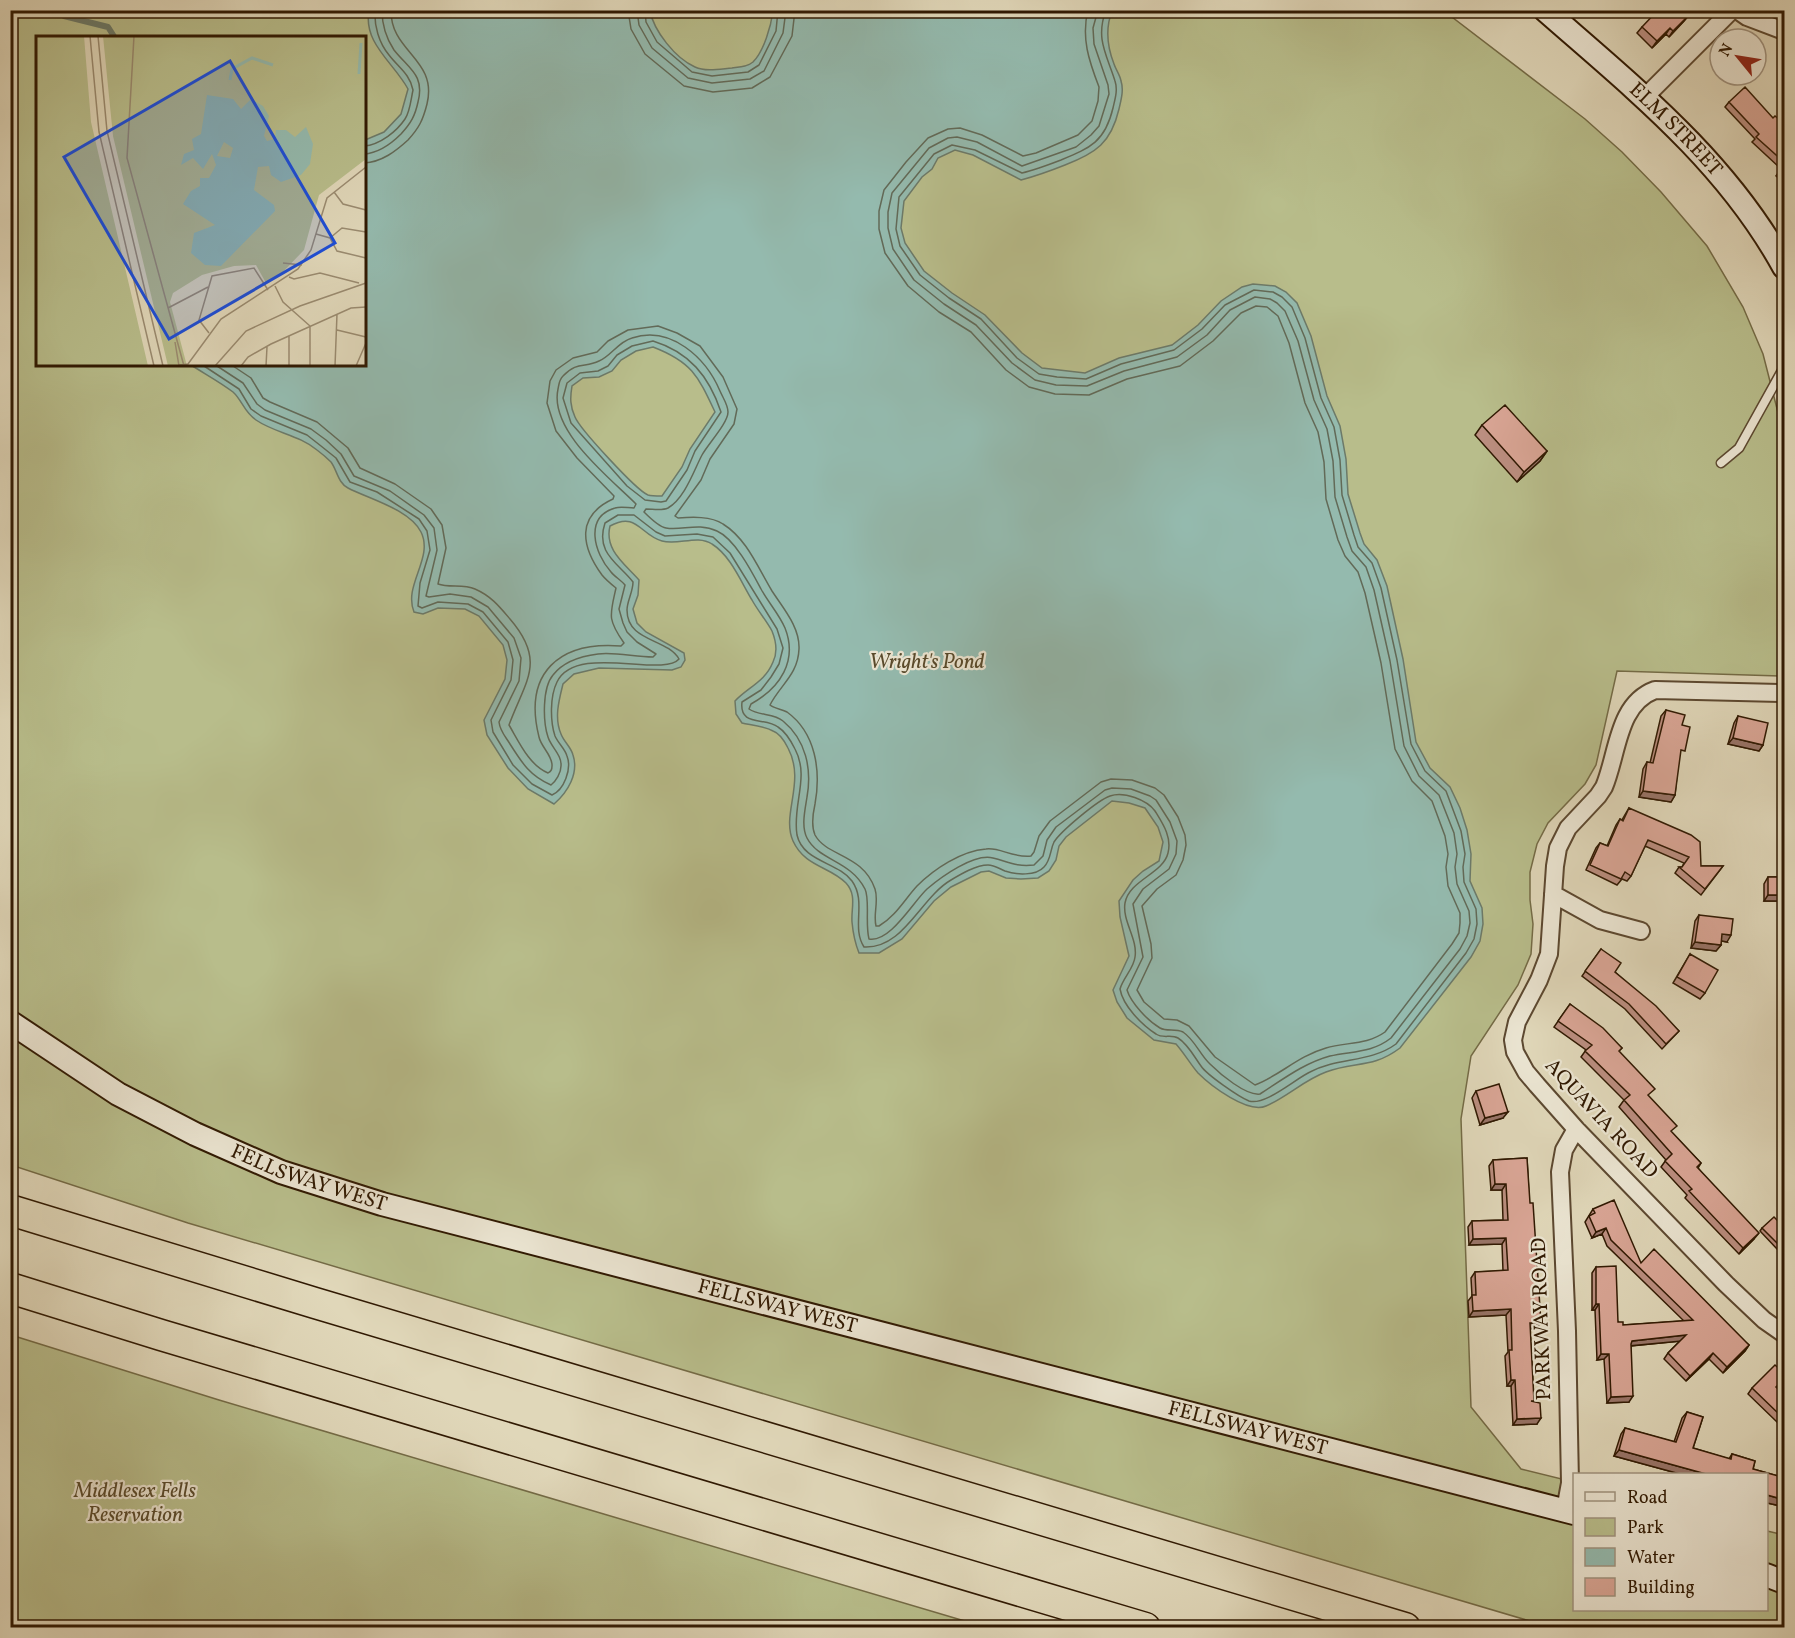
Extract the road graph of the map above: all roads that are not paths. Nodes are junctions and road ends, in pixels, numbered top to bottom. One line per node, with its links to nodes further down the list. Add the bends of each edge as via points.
1 (1545, 10): 5 (main road, ELM STREET)
2 (1732, 10): 5 (street)
3 (1737, 10): 4 (street)
4 (1785, 31)
5 (1644, 98): 6 (main road, ELM STREET, via 1700,150 1726,181)
6 (1785, 267)
7 (1785, 367): 8 (lane, via 1739,448)
8 (1722, 463)
9 (1785, 693): 10 (street, AQUAVIA ROAD, via 1670,689 1654,690 1635,702 1625,718 1604,787 1560,842)
10 (1553, 894): 11 (street, via 1600,920); 13 (street, AQUAVIA ROAD, via 1547,962 1518,1017 1513,1035 1526,1072)
11 (1641, 931)
12 (10, 1022): 17 (main road, FELLSWAY WEST, via 118,1094 195,1134 281,1172 370,1200)
13 (1576, 1129): 16 (street, AQUAVIA ROAD, via 1726,1284); 17 (street, PARKWAY ROAD, via 1564,1150 1560,1172)
14 (10, 1210): 23 (highway)
15 (10, 1288): 22 (highway)
16 (1785, 1334)
17 (1570, 1511)
18 (1768, 1562): 19 (main road)
19 (1785, 1567)
20 (1768, 1575): 21 (main road)
21 (1785, 1582)
22 (1145, 1628)
23 (1405, 1628)

